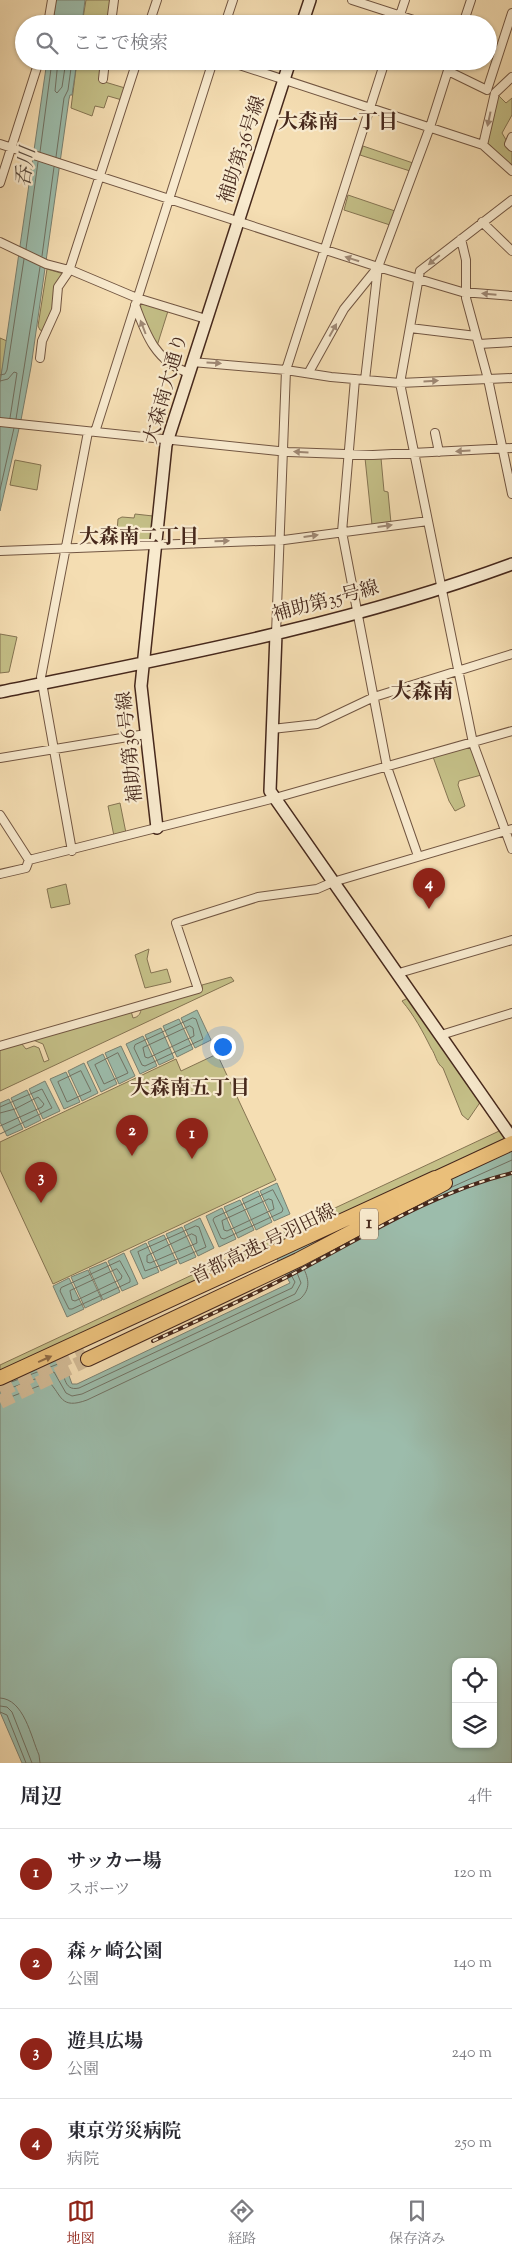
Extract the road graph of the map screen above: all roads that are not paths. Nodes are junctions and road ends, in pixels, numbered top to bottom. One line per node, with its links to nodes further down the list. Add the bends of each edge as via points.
1 (52, 0): 10 (street)
2 (114, 0): 11 (street)
3 (157, 0): 12 (street)
4 (233, 0): 13 (street)
5 (310, 0): 14 (street)
6 (352, 0): 15 (street)
7 (405, 0): 15 (street)
8 (471, 0): 16 (street)
9 (512, 13): 17 (street)
10 (50, 15)
11 (112, 15)
12 (152, 15)
13 (228, 15)
14 (305, 15)
15 (400, 15)
16 (466, 15)
17 (497, 69)
18 (36, 70): 36 (street)
19 (104, 70): 28 (street)
20 (134, 70): 39 (street)
21 (210, 70): 41 (street)
22 (254, 70): 29 (street)
23 (287, 70): 29 (street, 補助第36号線)
24 (382, 70): 31 (street)
25 (497, 70): 30 (street)
26 (448, 71): 30 (street); 32 (street)
27 (512, 77): 30 (street)
28 (103, 79)
29 (284, 80): 31 (street); 43 (street, 補助第36号線)
30 (491, 92): 35 (street, one-way to 35)
31 (370, 108): 32 (street); 47 (street)
32 (430, 127): 35 (street); 49 (street)
33 (512, 137): 37 (street, via 509,144)
34 (0, 144): 36 (street)
35 (484, 145): 38 (street)
36 (12, 148): 39 (street); 40 (street)
37 (512, 148)
38 (512, 171)
39 (100, 177): 41 (street); 50 (street)
40 (0, 183)
41 (169, 199): 43 (street); 54 (street)
42 (512, 200): 44 (street)
43 (238, 221): 47 (street); 55 (street, 大森南大通り)
44 (482, 222): 45 (street); 48 (street)
45 (460, 239): 51 (street, one-way to 51, via 420,271); 52 (street, via 466,260)
46 (0, 242): 50 (street)
47 (325, 250): 49 (street, one-way to 47); 61 (street)
48 (512, 251)
49 (378, 267): 51 (street); 62 (street, one-way to 49, via 344,309); 66 (street)
50 (69, 271): 54 (street); 59 (street, via 58,286 56,310 42,341)
51 (418, 278): 52 (street); 56 (street)
52 (463, 292): 53 (street, one-way to 52); 57 (street)
53 (512, 296)
54 (136, 302): 55 (street); 60 (street, one-way to 54, via 174,368 156,352 147,337); 69 (street)
55 (206, 319): 60 (street, 大森南大通り)
56 (410, 328): 57 (street); 67 (street)
57 (478, 340): 58 (street); 65 (street)
58 (512, 342)
59 (40, 358)
60 (190, 368): 61 (street, one-way to 61); 71 (street, 大森南大通り)
61 (286, 370): 62 (street); 74 (street)
62 (309, 372): 64 (street, via 331,378)
63 (512, 378): 65 (street)
64 (355, 379): 66 (street); 76 (street)
65 (488, 379): 67 (street, one-way to 65); 72 (street)
66 (365, 380): 67 (street)
67 (400, 383): 77 (street)
68 (0, 422): 69 (street)
69 (91, 432): 71 (street); 83 (street)
70 (436, 433): 75 (street)
71 (167, 439): 74 (street); 82 (street, 大森南大通り)
72 (502, 448): 73 (street); 75 (street, one-way to 75); 78 (street)
73 (512, 448)
74 (282, 451): 76 (street, one-way to 74); 81 (street)
75 (438, 452): 77 (street)
76 (347, 454): 77 (street); 80 (street)
77 (414, 454): 79 (street)
78 (512, 494)
79 (428, 520): 80 (street, one-way to 79); 86 (street)
80 (342, 532): 81 (street, one-way to 80); 87 (street)
81 (279, 540): 82 (street, one-way to 81); 88 (street)
82 (156, 544): 83 (street); 90 (street, 大森南大通り)
83 (65, 548): 84 (street); 92 (street)
84 (0, 551)
85 (512, 564): 86 (street, 補助第35号線)
86 (443, 589): 87 (street, 補助第35号線); 91 (street)
87 (358, 612): 88 (street, 補助第35号線); 94 (street)
88 (276, 634): 90 (street, 補助第35号線); 95 (street)
89 (512, 654): 91 (street)
90 (144, 662): 92 (street, 補助第35号線); 97 (street, 補助第36号線, via 141,686)
91 (459, 671): 94 (street); 98 (street)
92 (42, 684): 93 (street, 補助第35号線); 99 (street)
93 (0, 692)
94 (374, 697): 95 (street, via 317,724); 101 (street)
95 (272, 729): 102 (street, via 270,791)
96 (512, 731): 98 (street)
97 (146, 734): 99 (street); 104 (street, 補助第36号線)
98 (473, 743): 101 (street); 105 (street)
99 (53, 749): 100 (street); 107 (street)
100 (0, 758)
101 (387, 767): 102 (street); 108 (street)
102 (275, 798): 104 (street); 111 (street)
103 (0, 815): 109 (street)
104 (157, 828): 107 (street)
105 (509, 830): 106 (street); 108 (street)
106 (512, 849)
107 (72, 851): 109 (street)
108 (418, 856): 111 (street)
109 (29, 860): 110 (street, via 26,868)
110 (0, 874)
111 (333, 882): 113 (street); 116 (street, via 317,889 258,897 176,923 198,990)
112 (512, 940): 113 (street)
113 (399, 973): 115 (street)
114 (512, 1013): 115 (street)
115 (440, 1034): 117 (street)
116 (0, 1046)
117 (511, 1138): 119 (highway, 首都高速1号羽田線 / 1)
118 (512, 1152): 120 (highway, 首都高速1号羽田線 / 1, via 331,1244)
119 (435, 1178): 120 (highway, 首都高速1号羽田線 / 1); 122 (highway, one-way to 119)
120 (224, 1292): 121 (highway, 首都高速1号羽田線 / 1)
121 (86, 1355)
122 (0, 1378)

